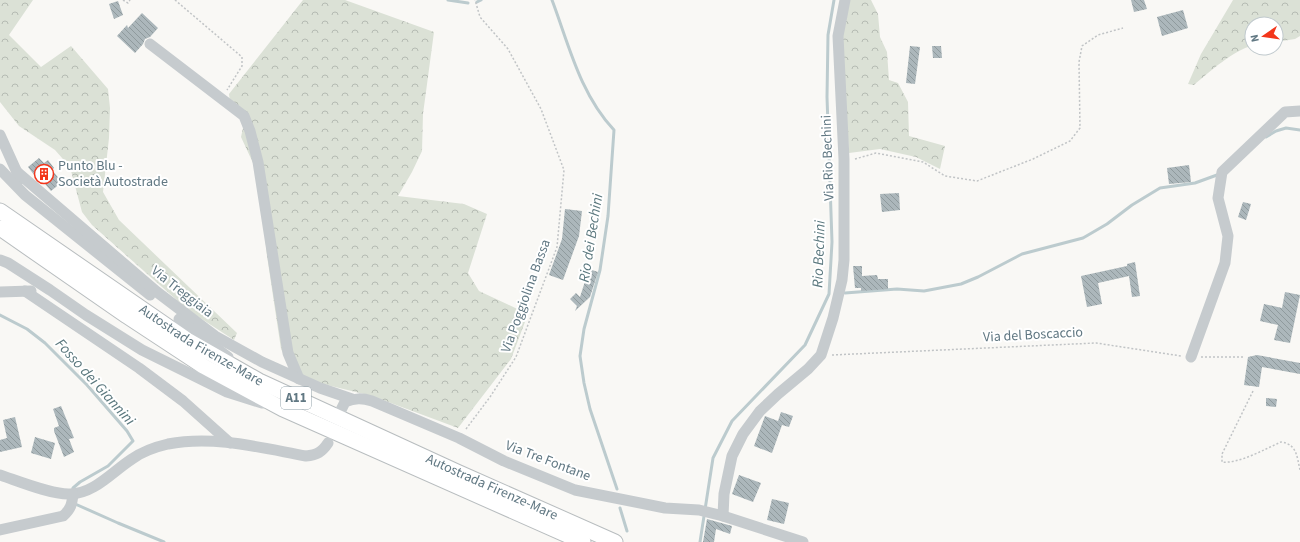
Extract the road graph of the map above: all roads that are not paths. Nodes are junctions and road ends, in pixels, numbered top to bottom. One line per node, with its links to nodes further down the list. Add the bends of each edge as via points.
1 (845, 0): 24 (street, Via Rio Bechini, via 838,36 844,159 842,280 821,355 760,411 743,434 732,456 724,494)
2 (150, 44): 15 (street, via 244,116 258,162 288,353)
3 (1300, 111): 14 (street, via 1285,112 1222,172 1218,198 1228,236 1225,263)
4 (0, 135): 6 (street)
5 (0, 169): 7 (street)
6 (17, 172): 7 (street); 15 (street, Via Treggiaia, via 145,282 215,336)
7 (25, 195): 16 (street)
8 (0, 211): 16 (highway, Autostrada Firenze-Mare / A11, via 187,340)
9 (0, 228): 18 (highway, Autostrada Firenze-Mare / A11, via 203,366)
10 (0, 260): 11 (street)
11 (50, 290): 12 (street); 18 (street, via 113,332 167,363 226,392)
12 (25, 291): 13 (street); 20 (street, via 139,368 183,401)
13 (0, 292)
14 (1191, 357)
15 (299, 379): 17 (street, Via Treggiaia)
16 (259, 381): 27 (highway, Autostrada Firenze-Mare / A11)
17 (352, 399): 19 (street, via 345,402); 24 (street, Via Tre Fontane, via 363,398 372,401 575,490 665,508 699,510)
18 (283, 409): 26 (highway, Autostrada Firenze-Mare / A11)
19 (341, 410)
20 (230, 443): 21 (street, via 306,456 321,452); 23 (street, via 186,442 155,447 132,458 97,484)
21 (328, 443)
22 (0, 475): 23 (street, via 55,492)
23 (73, 494): 25 (street, via 72,505 63,516)
24 (723, 516): 28 (street, Via Tre Fontane)
25 (0, 530)
26 (583, 542)
27 (615, 542)
28 (803, 542)

